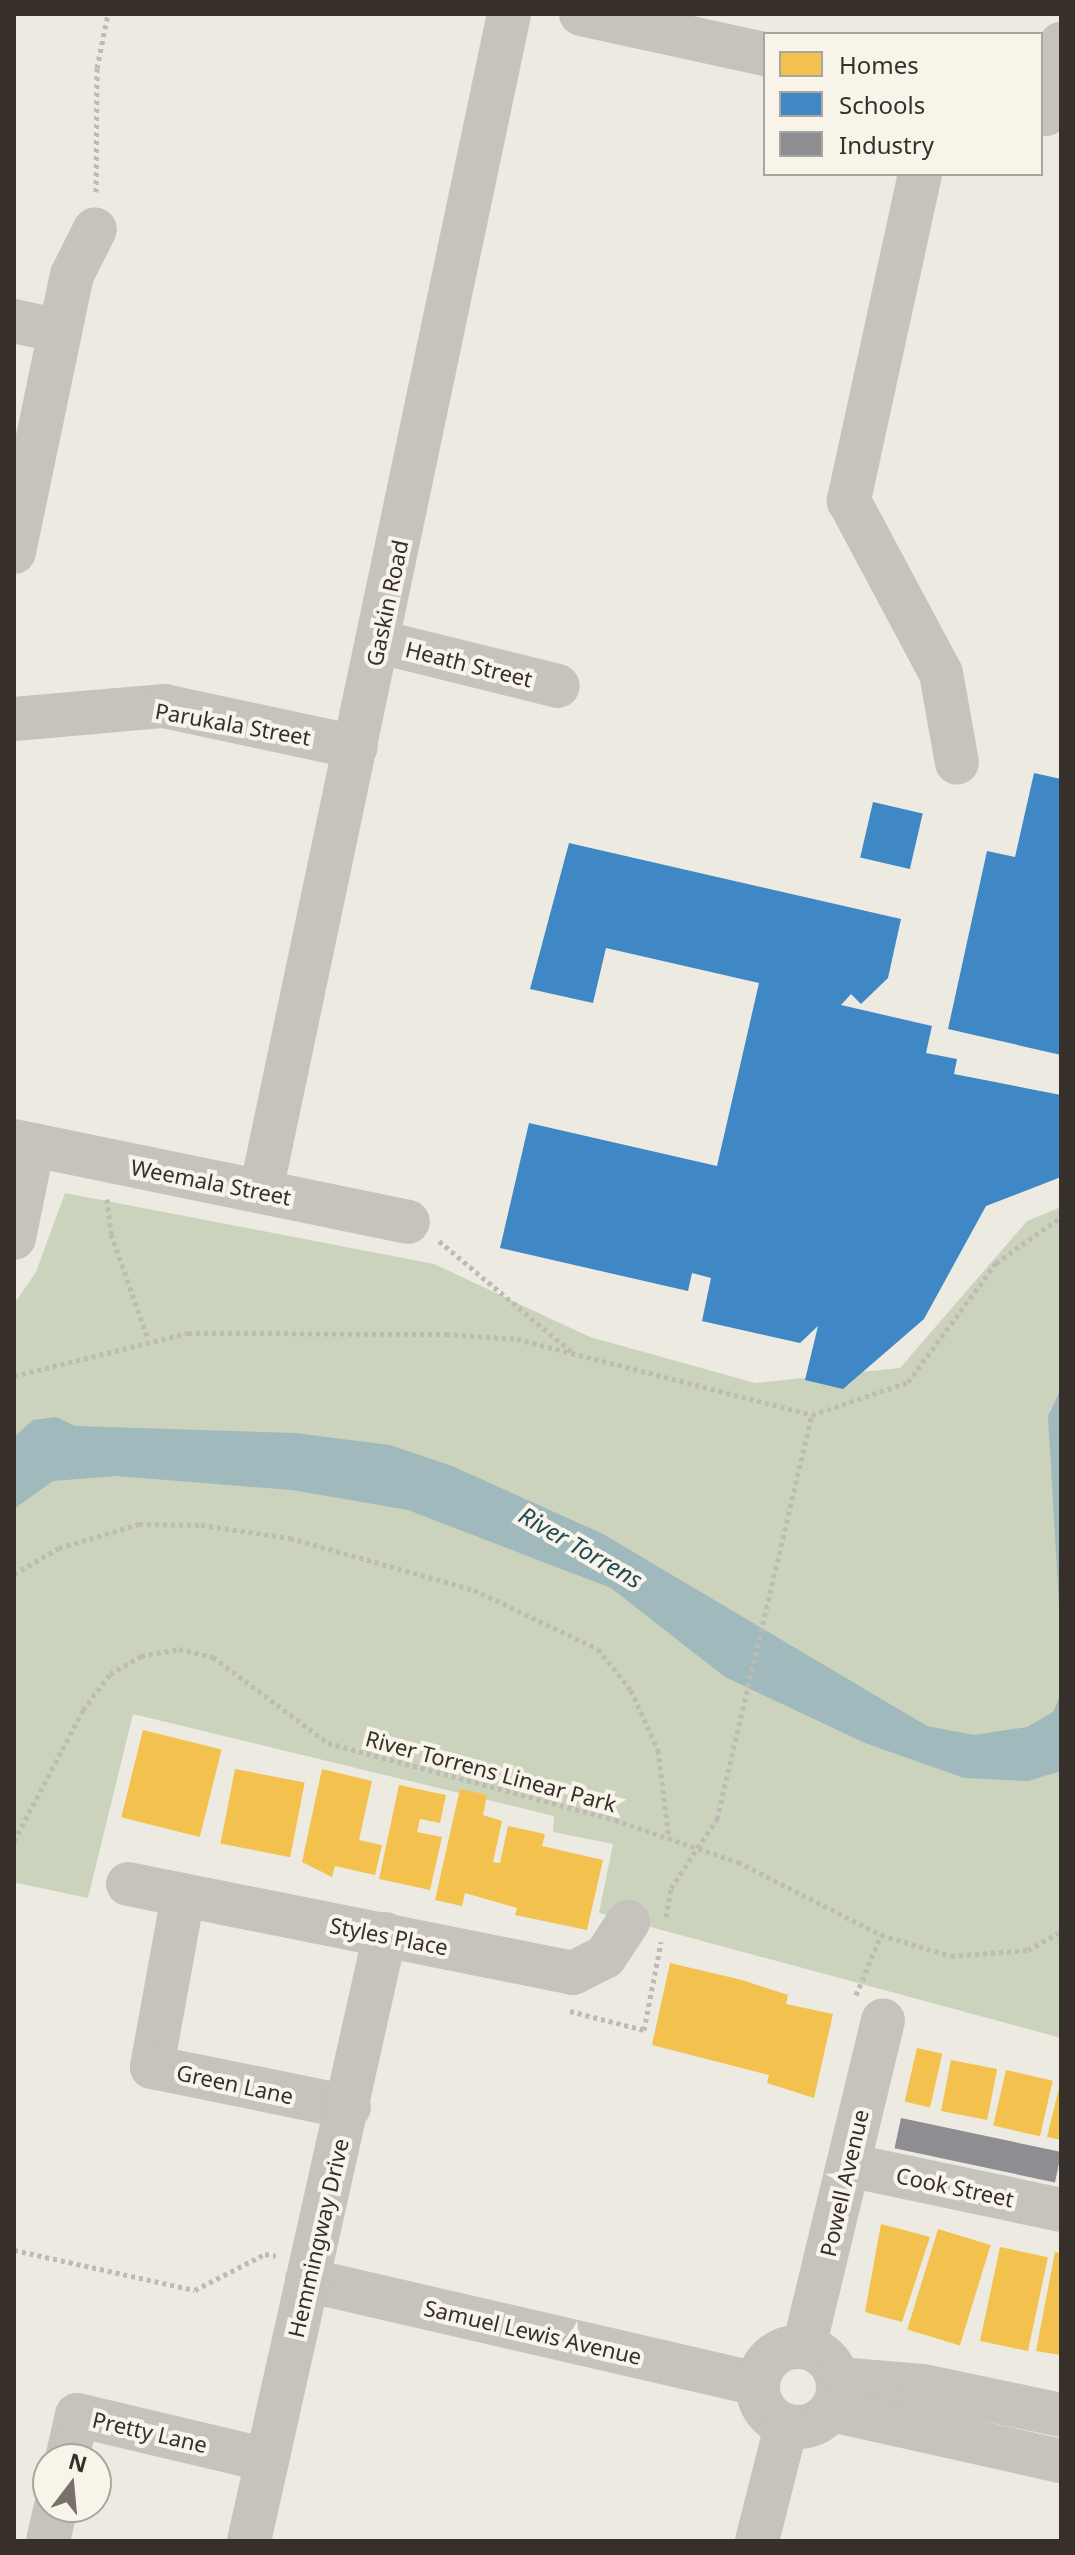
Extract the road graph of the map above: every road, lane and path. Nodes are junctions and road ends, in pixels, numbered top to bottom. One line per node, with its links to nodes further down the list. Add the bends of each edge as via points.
1 (108, 14): 8 (path, via 97,68)
2 (509, 14): 12 (street, Gaskin Road)
3 (581, 14): 5 (street)
4 (1061, 44): 6 (street)
5 (763, 54)
6 (1049, 115)
7 (920, 176): 16 (street, via 849,501 941,673)
8 (95, 229): 10 (street, via 72,275)
9 (14, 321): 10 (street)
10 (60, 331): 11 (street)
11 (14, 552)
12 (380, 642): 13 (street, Heath Street); 15 (street, Gaskin Road)
13 (558, 686)
14 (14, 719): 15 (street, Parukala Street, via 164,706)
15 (356, 747): 19 (street, Gaskin Road)
16 (957, 763)
17 (24, 1143): 18 (street, Weemala Street); 22 (street)
18 (113, 1162): 19 (street, Weemala Street); 23 (path, via 106,1209)
19 (261, 1191): 21 (street, Weemala Street)
20 (1061, 1217): 26 (path, via 996,1263 908,1382)
21 (408, 1222): 24 (path)
22 (14, 1238)
23 (148, 1339): 24 (path, via 357,1330 517,1339); 25 (path)
24 (576, 1355): 26 (path)
25 (14, 1376)
26 (812, 1415): 30 (path, via 727,1784 717,1819)
27 (14, 1574): 28 (path, via 59,1548 139,1524 201,1525 290,1538 474,1590 598,1649 631,1690 658,1750)
28 (669, 1838): 29 (path, River Torrens Linear Park, via 328,1743 213,1657 179,1649 141,1656 110,1674 83,1710); 30 (path, River Torrens Linear Park)
29 (14, 1841)
30 (695, 1848): 34 (path, River Torrens Linear Park, via 881,1935 951,1956 1028,1950)
31 (128, 1884): 32 (street, Styles Place)
32 (183, 1896): 35 (street, Styles Place); 37 (street, Green Lane, via 152,2067)
33 (628, 1922): 35 (street, Styles Place, via 605,1957 573,1973)
34 (1061, 1932)
35 (385, 1934): 37 (street, Hemmingway Drive)
36 (883, 2020): 38 (street, Powell Avenue)
37 (349, 2107): 41 (street, Hemmingway Drive)
38 (848, 2165): 39 (street, Cook Street); 42 (street, Powell Avenue)
39 (1061, 2210)
40 (14, 2250): 41 (path, via 195,2290 265,2254)
41 (297, 2263): 43 (street, Samuel Lewis Avenue); 48 (street, Hemmingway Drive)
42 (804, 2347): 43 (street, via 769,2360); 44 (street, via 826,2358)
43 (758, 2384): 46 (street, via 765,2409)
44 (835, 2394): 45 (street, via 923,2386); 46 (street, via 812,2426); 49 (street)
45 (1061, 2415)
46 (786, 2426): 51 (street)
47 (71, 2443): 48 (street, Pretty Lane, via 77,2415)
48 (267, 2460): 50 (street, Hemmingway Drive)
49 (1061, 2461)
50 (249, 2541)
51 (757, 2541)

